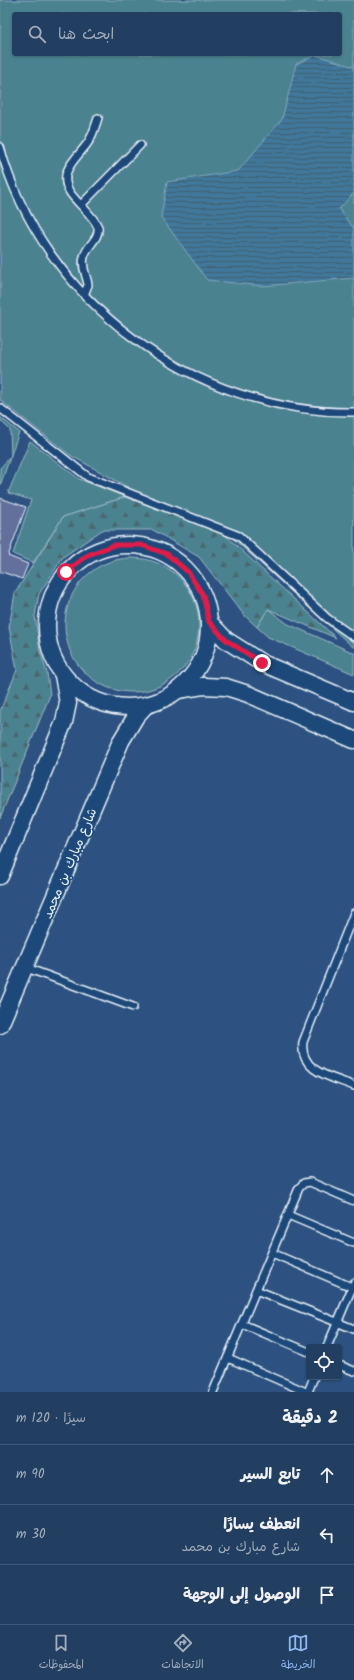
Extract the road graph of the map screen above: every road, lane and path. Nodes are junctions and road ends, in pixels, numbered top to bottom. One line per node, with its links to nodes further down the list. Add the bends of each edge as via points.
1 (98, 118): 4 (lane, via 88,142 72,161 65,177 66,186)
2 (140, 146): 4 (lane)
3 (0, 147): 5 (lane, via 12,183 34,229 47,250)
4 (81, 205): 5 (lane, via 96,223 99,231 84,257 88,285)
5 (84, 295): 7 (lane, via 104,315 150,350 203,379 238,393 282,405)
6 (0, 408): 9 (lane, via 88,477 239,536 327,618)
7 (354, 412)
8 (209, 622): 10 (street, via 203,595 188,572 167,554 141,545 114,545 100,550 88,555 66,572 52,596 46,623 50,650); 11 (street, via 206,648 195,671); 12 (street, via 226,640 247,655)
9 (354, 637)
10 (63, 675): 13 (street, via 80,691 100,702 123,707); 15 (street, via 68,703 64,722)
11 (178, 690): 13 (street); 14 (street, via 203,686 226,687)
12 (354, 702)
13 (146, 705): 17 (street, شارع مبارك بن محمد, via 121,741)
14 (354, 740)
15 (0, 876)
16 (354, 913): 20 (lane, via 302,1050 303,1057 313,1069)
17 (24, 967): 18 (lane); 19 (street, شارع مبارك بن محمد)
18 (133, 1007)
19 (0, 1025)
20 (354, 1086)
21 (354, 1201): 22 (lane, via 307,1182 299,1188)
22 (288, 1215): 23 (lane); 24 (lane)
23 (354, 1243)
24 (272, 1253): 25 (lane); 26 (lane)
25 (353, 1286): 27 (lane)
26 (256, 1290): 27 (lane); 28 (lane)
27 (337, 1322): 29 (lane); 30 (lane)
28 (242, 1324): 31 (lane); 32 (lane)
29 (354, 1330)
30 (328, 1344)
31 (306, 1351)
32 (228, 1358): 36 (lane); 37 (lane)
33 (342, 1366): 34 (lane)
34 (354, 1371)
35 (313, 1380): 37 (lane)
36 (213, 1392)
37 (307, 1392)

